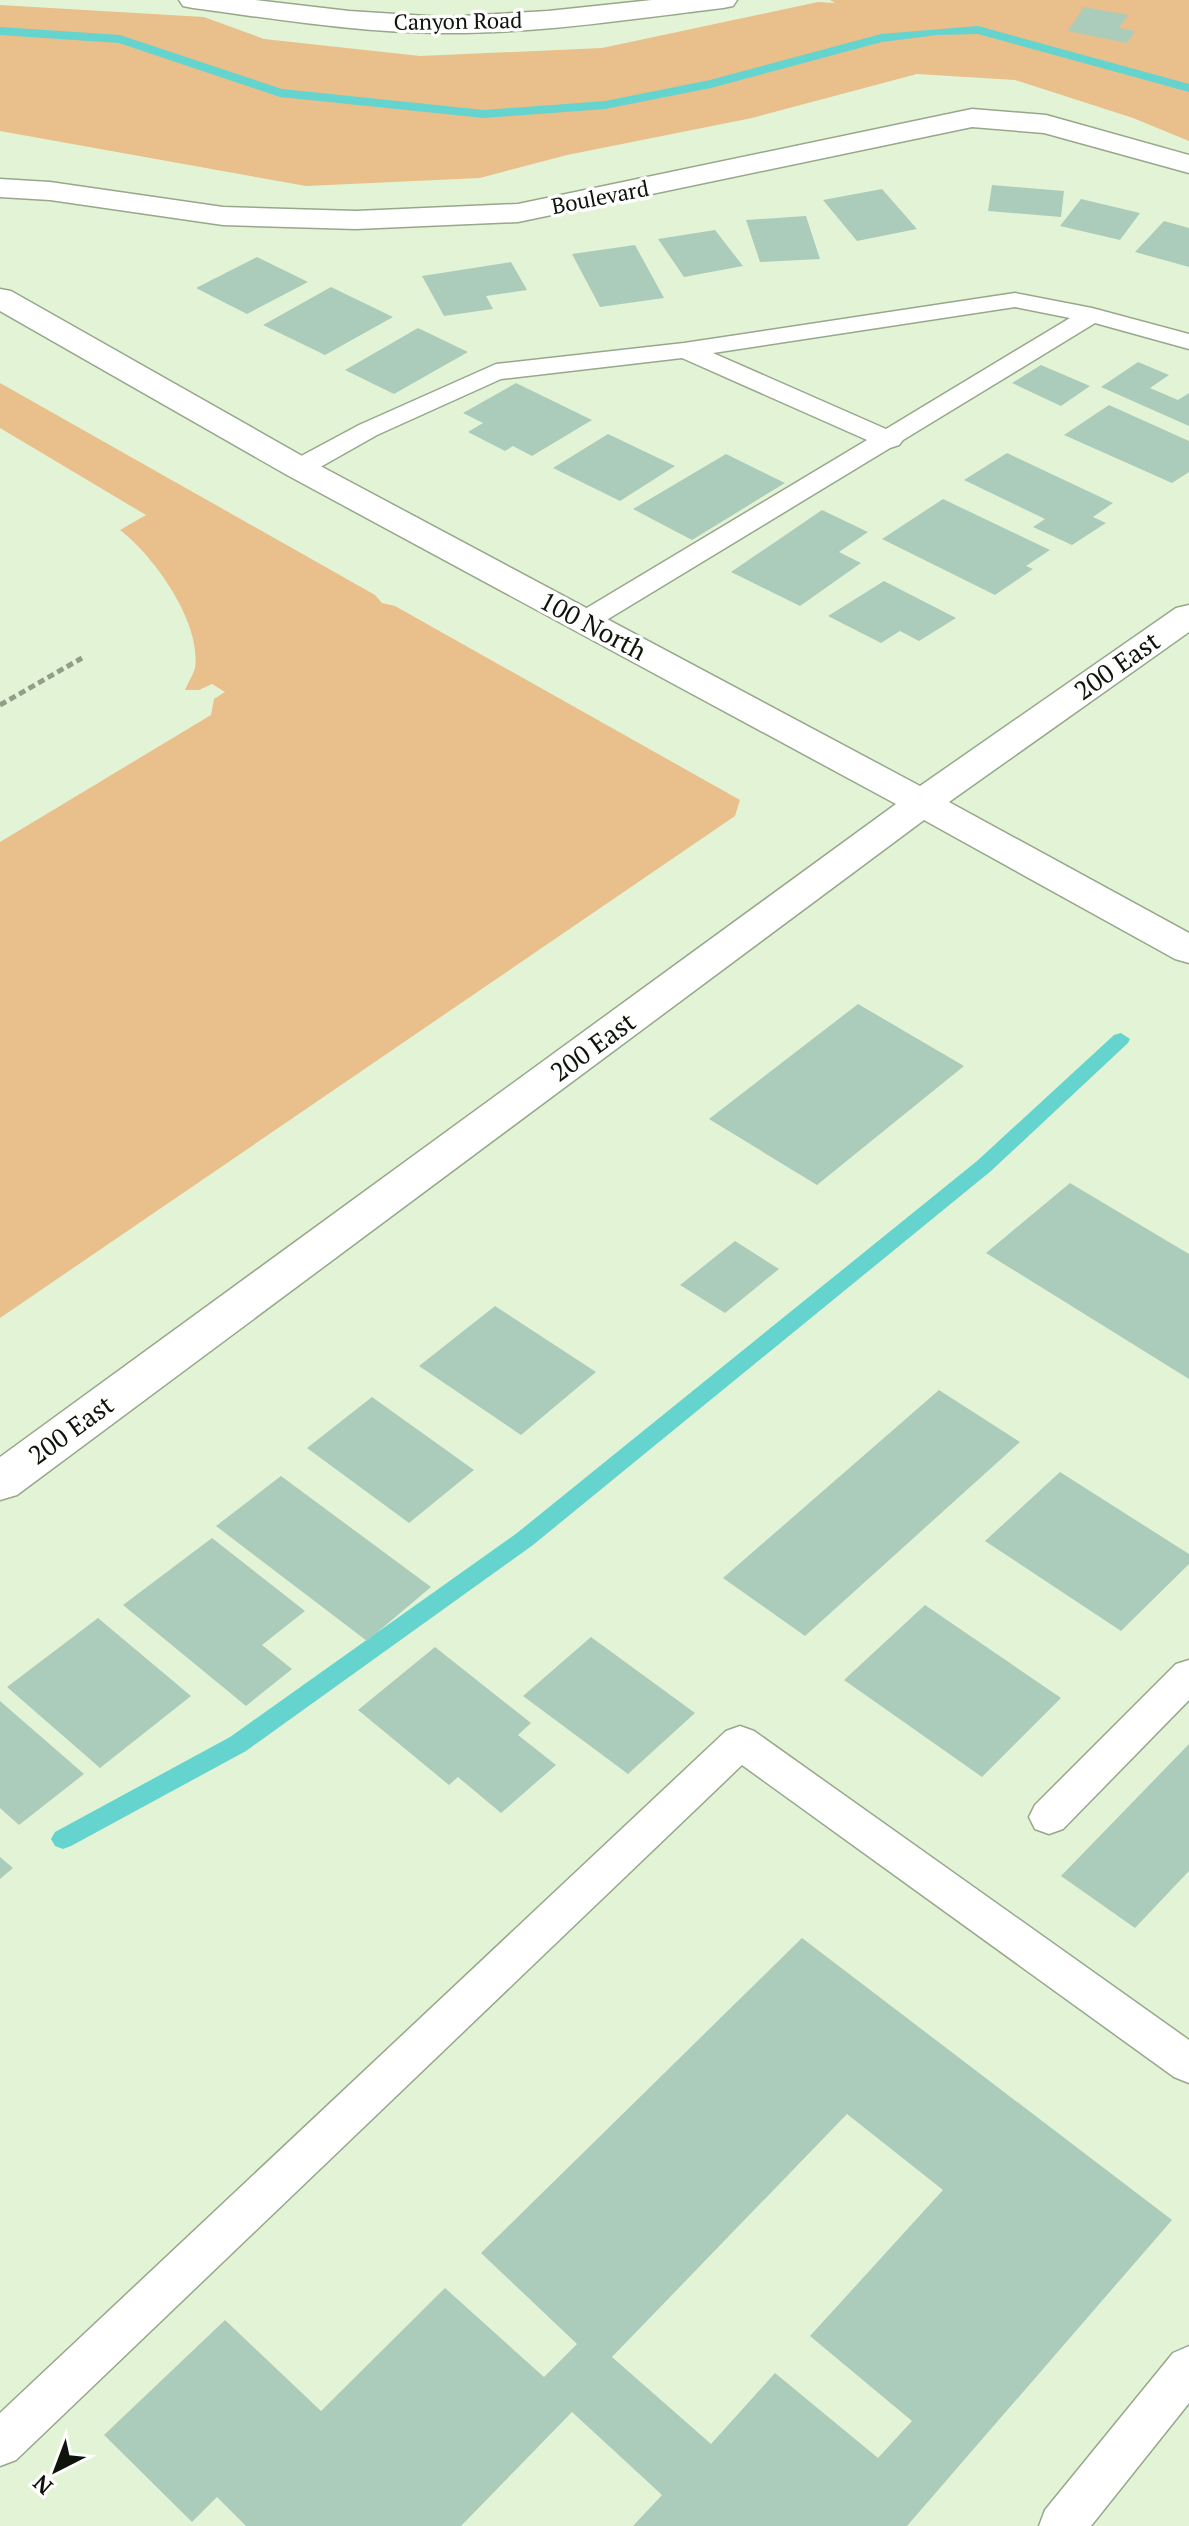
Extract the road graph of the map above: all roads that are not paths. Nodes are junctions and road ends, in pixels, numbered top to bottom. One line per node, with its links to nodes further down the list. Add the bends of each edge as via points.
1 (193, 0): 2 (street, Canyon Road, via 352,20 445,25)
2 (723, 0)
3 (1189, 164): 4 (street, Boulevard, via 1046,124 972,118 518,213 356,220 223,216)
4 (0, 188)
5 (0, 298): 10 (street, 100 North)
6 (1092, 315): 7 (lane); 8 (lane, via 1015,300); 9 (lane)
7 (1189, 342)
8 (684, 350): 9 (lane); 10 (lane, via 496,372)
9 (890, 440): 12 (lane)
10 (299, 468): 12 (street, 100 North)
11 (1189, 616): 13 (street, 200 East)
12 (585, 621): 13 (street, 100 North)
13 (922, 803): 14 (street, 100 North); 15 (street, 200 East)
14 (1189, 950)
15 (0, 1482)
16 (1189, 1675): 17 (lane)
17 (1049, 1817)
18 (1189, 2064): 20 (lane, via 740,1742)
19 (1189, 2368): 21 (lane)
20 (0, 2444)
21 (1062, 2526)

